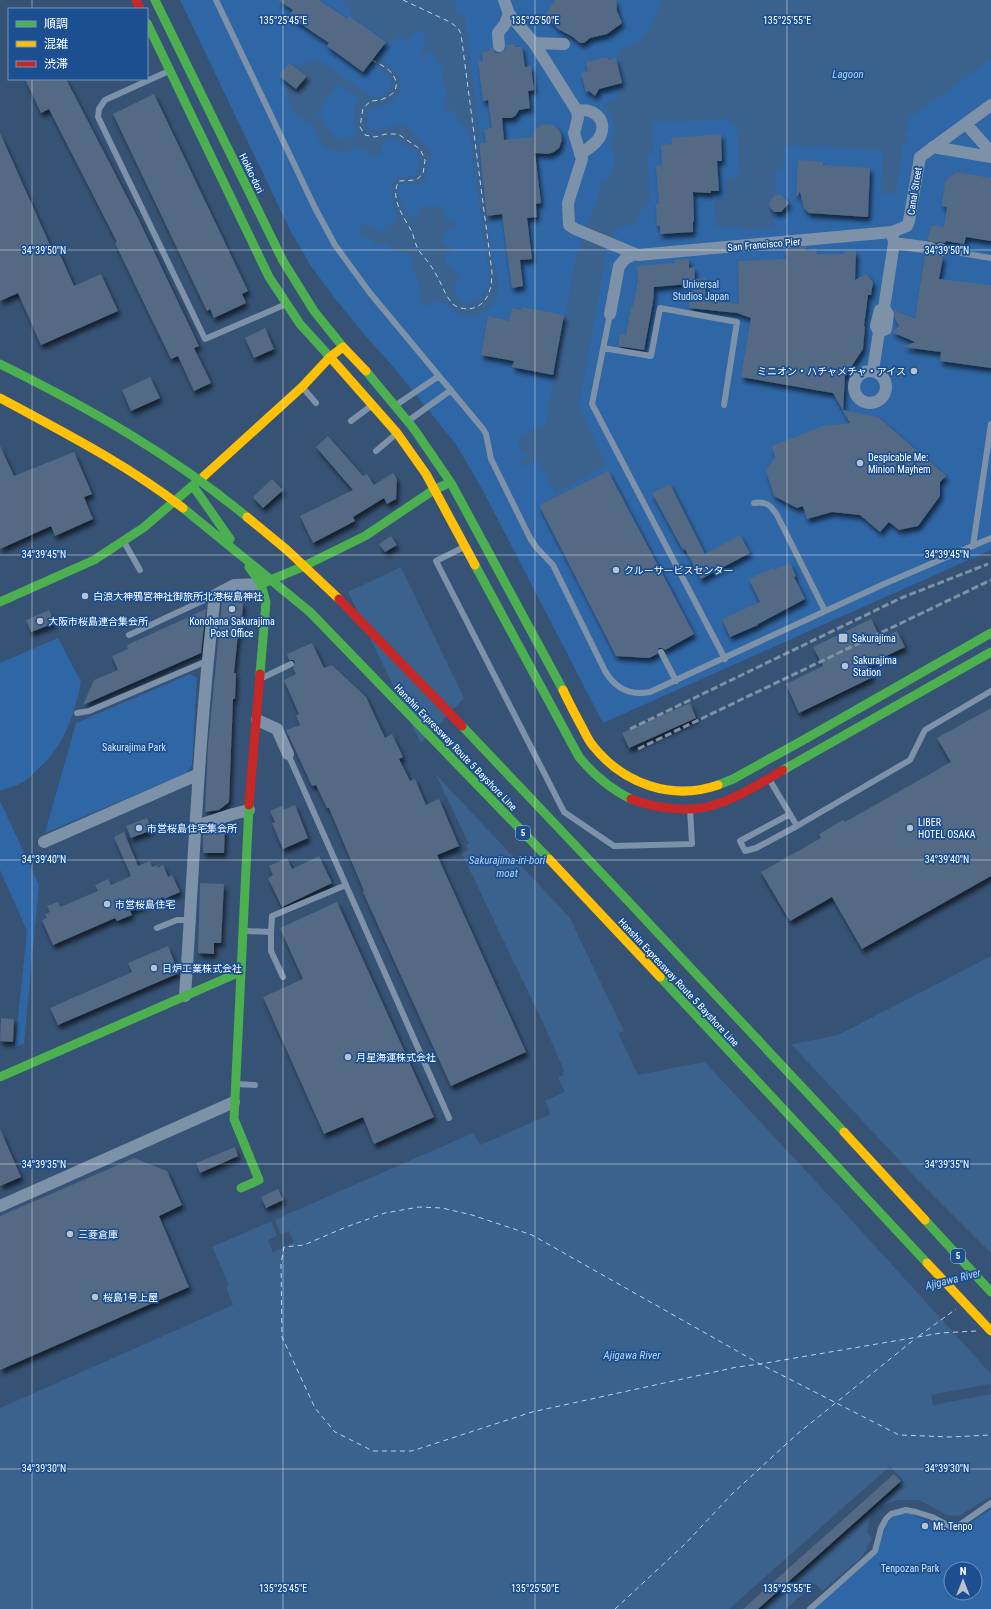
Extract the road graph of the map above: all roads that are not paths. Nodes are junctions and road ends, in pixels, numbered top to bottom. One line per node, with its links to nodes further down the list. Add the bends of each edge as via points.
1 (155, 0): 23 (main road, Hokko-dori, via 283,261 314,311)
2 (216, 0): 28 (lane, via 335,245 366,288)
3 (504, 0): 4 (street)
4 (509, 14): 6 (street); 8 (street, via 498,32)
5 (148, 25): 9 (main road)
6 (534, 44): 7 (street); 11 (street)
7 (564, 44)
8 (499, 46)
9 (170, 71): 21 (main road, via 270,277); 21 (lane, via 106,100 99,109 98,117 205,339)
10 (991, 106): 12 (street)
11 (577, 112): 15 (street, via 574,130); 15 (street, via 591,111 602,125 598,139)
12 (966, 124): 13 (street); 14 (street)
13 (933, 147): 16 (street); 17 (street, Canal Street, via 920,157 907,226)
14 (991, 152)
15 (580, 154): 19 (street, via 582,159 568,203 569,225)
16 (991, 157)
17 (893, 237): 18 (street); 19 (street, San Francisco Pier); 27 (street, via 884,308 877,315 876,326 879,332)
18 (938, 249): 20 (lane)
19 (635, 254): 22 (street, via 626,258 619,266)
20 (991, 258)
21 (287, 304): 25 (main road, via 300,324)
22 (610, 314): 24 (lane)
23 (342, 347): 25 (main road); 35 (main road, Hokko-dori, via 364,368)
24 (603, 348): 34 (lane, via 651,356 660,308 737,322); 60 (lane, via 592,404)
25 (330, 357): 29 (main road); 33 (main road)
26 (0, 364): 92 (main road, Hanshin Expressway Route 5 Bayshore Line / 5, bridge, via 102,417 175,463 273,538 407,669 619,891)
27 (873, 370)
28 (438, 376): 30 (lane); 35 (lane)
29 (302, 387): 32 (lane); 42 (main road)
30 (450, 390): 37 (lane); 64 (lane, via 486,434 491,459 530,538 553,565 610,680 623,690 642,694)
31 (0, 398): 95 (main road, Hanshin Expressway Route 5 Bayshore Line / 5, bridge, via 92,448 157,488 310,612 595,907)
32 (316, 403)
33 (373, 405): 36 (lane); 39 (main road)
34 (724, 405)
35 (395, 406): 37 (main road, Hokko-dori)
36 (351, 421)
37 (407, 422): 41 (main road, Hokko-dori)
38 (991, 424): 47 (lane)
39 (397, 433): 40 (lane); 43 (main road)
40 (376, 450)
41 (451, 482): 43 (main road); 56 (main road, Hokko-dori, via 593,748 618,771 649,787 694,791 733,779)
42 (193, 486): 46 (main road); 52 (main road)
43 (435, 489): 48 (main road); 50 (main road, via 365,536)
44 (754, 503): 55 (lane, via 768,504 777,515)
45 (991, 538): 47 (lane)
46 (124, 541): 51 (lane); 54 (main road, via 94,560)
47 (973, 546): 55 (lane)
48 (465, 547): 71 (main road, via 559,722 579,757 593,774 609,787 635,801 660,807); 71 (lane, via 436,561 564,812 614,846 692,844)
49 (293, 552): 50 (lane)
50 (302, 567): 52 (main road)
51 (140, 570)
52 (261, 584): 53 (street, via 234,585); 63 (main road, via 266,602)
53 (215, 595): 57 (lane); 61 (street)
54 (0, 602)
55 (825, 611): 60 (lane)
56 (991, 633)
57 (129, 634)
58 (661, 652): 64 (lane)
59 (990, 654): 70 (main road)
60 (725, 659): 64 (lane)
61 (207, 661): 66 (lane, via 89,711); 69 (street)
62 (291, 664): 63 (lane)
63 (260, 679): 67 (main road)
64 (676, 681)
65 (991, 691): 75 (lane, via 926,730 910,760)
66 (77, 713)
67 (257, 720): 68 (street, via 277,729); 72 (main road)
68 (288, 754): 77 (lane)
69 (199, 774): 74 (street); 76 (street)
70 (769, 778): 71 (main road, via 713,806); 73 (lane)
71 (690, 808)
72 (249, 810): 74 (street); 80 (main road)
73 (790, 814): 75 (lane); 75 (lane, via 740,841 745,851 756,848)
74 (196, 826): 78 (street)
75 (797, 826)
76 (44, 842)
77 (346, 885): 81 (lane, via 272,916); 89 (lane)
78 (190, 920): 79 (lane, via 177,920); 84 (street)
79 (158, 928)
80 (243, 931): 81 (lane); 82 (main road)
81 (271, 932): 83 (lane, via 271,951)
82 (240, 972): 84 (main road); 86 (main road)
83 (282, 977)
84 (185, 996): 85 (main road)
85 (0, 1077)
86 (234, 1084): 87 (lane); 88 (main road)
87 (255, 1085)
88 (234, 1102): 90 (main road, via 234,1119 259,1180); 91 (street)
89 (448, 1118)
90 (241, 1188)
91 (0, 1206)
92 (925, 1220): 93 (main road); 94 (main road, Hanshin Expressway Route 5 Bayshore Line / 5)
93 (991, 1284)
94 (991, 1292)
95 (991, 1331)
96 (991, 1503): 97 (lane, via 958,1526 951,1527 911,1511 891,1514 881,1528 875,1551)
97 (810, 1609)

